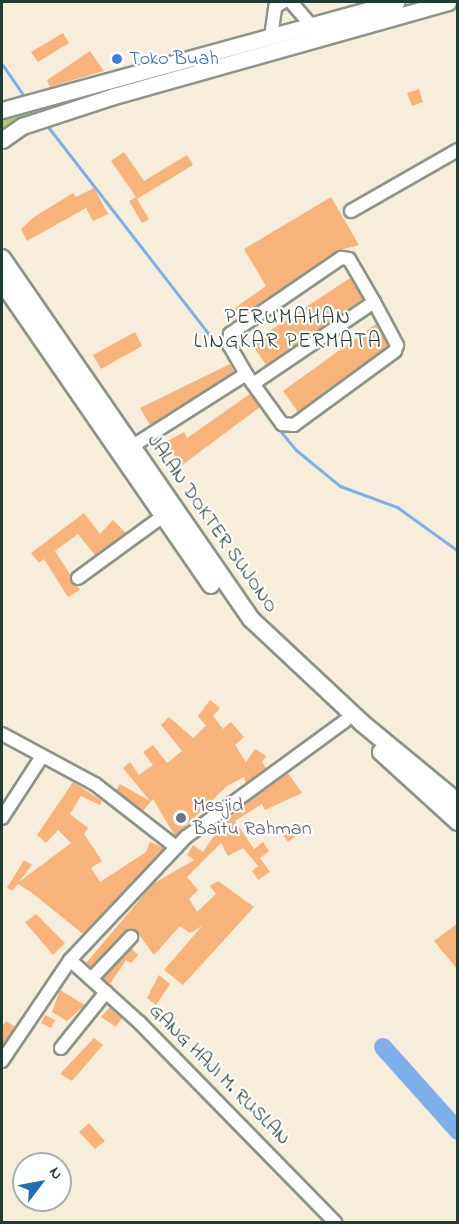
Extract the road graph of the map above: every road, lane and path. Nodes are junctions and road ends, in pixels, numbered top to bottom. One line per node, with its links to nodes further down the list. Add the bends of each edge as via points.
1 (279, 2): 7 (street)
2 (291, 2): 5 (street)
3 (396, 2): 5 (main road)
4 (448, 2): 8 (main road)
5 (311, 25): 6 (main road)
6 (294, 30): 7 (main road); 8 (main road)
7 (271, 37): 9 (main road)
8 (299, 46): 10 (main road, via 50,118)
9 (2, 110)
10 (2, 140)
11 (458, 150): 12 (street)
12 (351, 211)
13 (2, 258): 16 (highway, JALAN DOKTER SUJONO)
14 (2, 282): 16 (highway)
15 (374, 302): 17 (street); 17 (street, via 349,259 341,258 230,334 229,345); 17 (street, via 397,345 395,351 294,425 282,424)
16 (43, 330): 18 (highway, JALAN DOKTER SUJONO); 19 (highway)
17 (249, 379): 18 (street)
18 (131, 447): 21 (highway, JALAN DOKTER SUJONO)
19 (163, 516): 20 (street); 21 (highway)
20 (78, 578)
21 (227, 599): 22 (highway); 25 (highway, JALAN DOKTER SUJONO)
22 (345, 721): 27 (highway); 28 (street, via 232,799)
23 (2, 734): 24 (street)
24 (41, 758): 26 (street); 28 (street, via 95,784)
25 (458, 802)
26 (2, 818)
27 (458, 822)
28 (176, 847): 30 (street, via 164,866)
29 (131, 937): 31 (street)
30 (70, 960): 31 (street, GANG HAJI M. RUSLAN); 34 (street)
31 (92, 978): 32 (street, GANG HAJI M. RUSLAN)
32 (106, 992): 33 (street); 35 (street, GANG HAJI M. RUSLAN)
33 (62, 1048)
34 (2, 1061)
35 (335, 1222)

